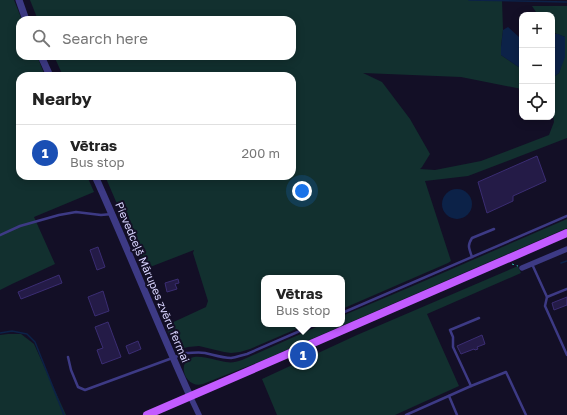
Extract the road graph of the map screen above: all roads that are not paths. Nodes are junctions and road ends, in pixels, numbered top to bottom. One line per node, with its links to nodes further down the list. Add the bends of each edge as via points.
1 (18, 0): 2 (street)
2 (24, 16)
3 (44, 60): 4 (street)
4 (48, 72)
5 (97, 180): 6 (street, Pievedceļš Mārupes zvēru fermai)
6 (112, 214): 10 (lane, via 76,212 59,215 20,226); 22 (street, Pievedceļš Mārupes zvēru fermai)
7 (567, 216): 12 (lane)
8 (494, 229): 12 (lane, via 472,238 469,243)
9 (567, 233): 24 (main road)
10 (0, 235)
11 (567, 249): 13 (street)
12 (472, 257): 17 (lane)
13 (532, 264): 14 (street); 16 (lane)
14 (522, 268)
15 (567, 289): 16 (lane)
16 (547, 298): 20 (lane, via 546,306)
17 (345, 312)
18 (479, 318): 23 (lane, via 450,330 453,347)
19 (309, 327): 22 (lane, via 237,357 195,352)
20 (567, 355)
21 (68, 357): 22 (lane, via 78,387 85,390)
22 (173, 358): 24 (street, Pievedceļš Mārupes zvēru fermai)
23 (471, 386): 25 (lane); 30 (lane, via 506,372)
24 (190, 396): 26 (main road); 27 (street)
25 (448, 396): 28 (lane); 29 (lane)
26 (147, 415)
27 (199, 415)
28 (406, 415)
29 (457, 415)
30 (526, 415)

